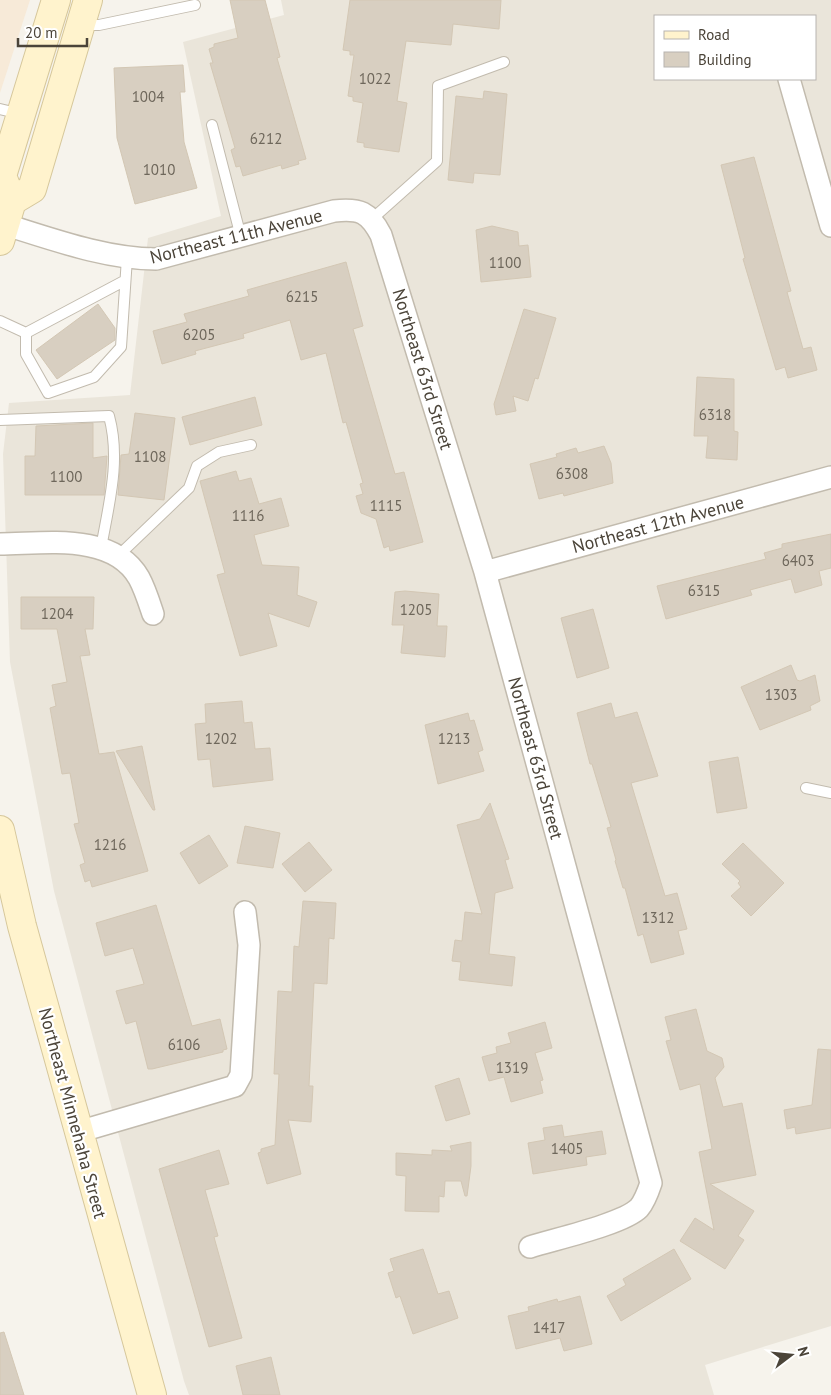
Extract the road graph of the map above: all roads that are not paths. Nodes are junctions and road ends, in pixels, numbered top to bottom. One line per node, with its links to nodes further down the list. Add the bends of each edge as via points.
1 (56, 0): 6 (main road)
2 (196, 5): 3 (lane, via 99,25)
3 (84, 13): 9 (main road, via 32,189)
4 (504, 62): 8 (lane, via 438,86 436,161)
5 (788, 80): 10 (street)
6 (10, 112): 9 (main road, via 2,176)
7 (212, 125): 11 (lane)
8 (372, 219): 11 (street, Northeast 11th Avenue, via 354,209 334,211); 21 (street, Northeast 63rd Street, via 381,235)
9 (4, 222): 12 (street, Northeast 11th Avenue)
10 (831, 226)
11 (241, 237): 12 (street, Northeast 11th Avenue, via 156,259)
12 (127, 258): 13 (lane)
13 (124, 281): 15 (lane); 15 (lane, via 121,347 94,378 48,393 26,354)
14 (0, 321): 15 (lane)
15 (26, 333)
16 (0, 420): 20 (lane, via 108,416 114,437)
17 (251, 445): 20 (lane, via 220,452 197,466 189,488)
18 (831, 477): 21 (street, Northeast 12th Avenue)
19 (0, 544): 20 (street, via 91,544)
20 (109, 552): 22 (street, via 138,577)
21 (486, 572): 28 (street, Northeast 63rd Street, via 651,1183 638,1209 622,1218)
22 (153, 614)
23 (806, 788): 24 (lane)
24 (831, 793)
25 (0, 830): 27 (main road, Northeast Minnehaha Street, via 22,926)
26 (245, 912): 27 (street, via 249,945 241,1075 235,1086)
27 (78, 1132): 29 (main road, Northeast Minnehaha Street)
28 (530, 1247)
29 (152, 1395)

